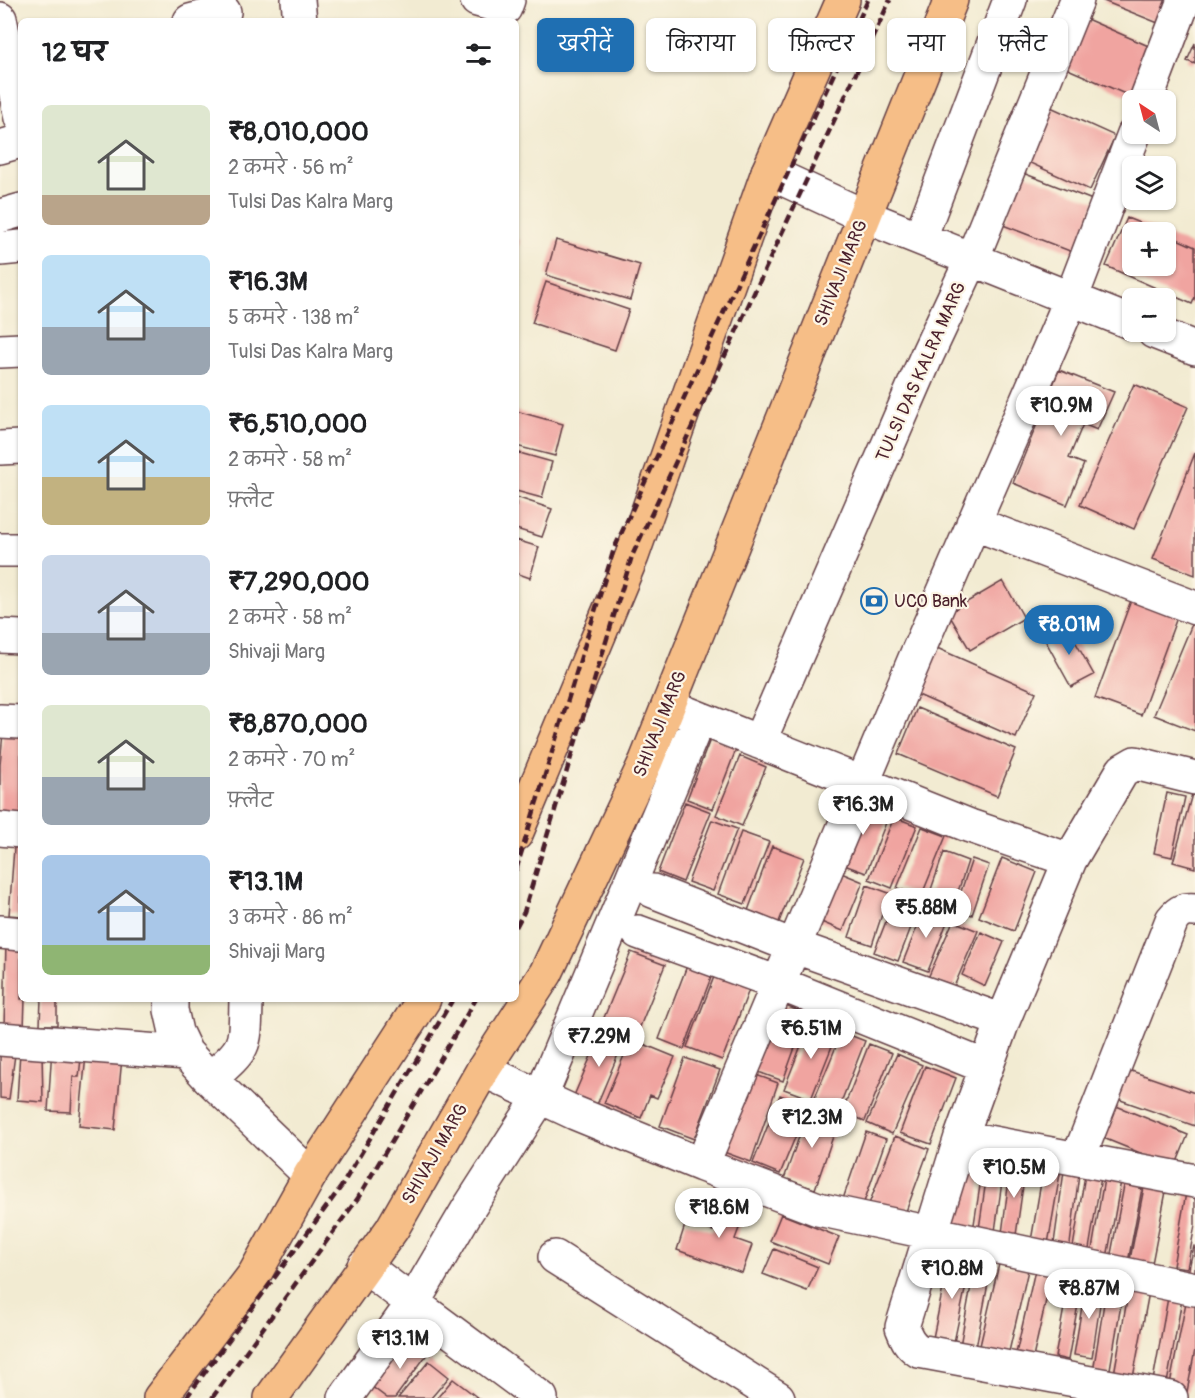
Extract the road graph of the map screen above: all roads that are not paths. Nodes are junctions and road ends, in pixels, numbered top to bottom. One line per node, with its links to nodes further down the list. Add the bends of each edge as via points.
1 (298, 0): 11 (street)
2 (477, 0): 3 (street, via 505,8)
3 (508, 0)
4 (843, 0): 19 (main road)
5 (951, 0): 22 (main road, SHIVAJI MARG)
6 (1010, 0): 23 (street)
7 (1077, 0): 26 (street, TULSI DAS KALRA MARG)
8 (1184, 0): 14 (street)
9 (224, 11): 10 (street)
10 (200, 18)
11 (300, 18)
12 (0, 19): 13 (street)
13 (11, 71): 15 (street)
14 (1150, 90)
15 (18, 104)
16 (18, 142): 18 (street)
17 (1130, 144): 27 (street)
18 (0, 147)
19 (768, 172): 22 (street); 48 (main road, via 632,556)
20 (18, 211): 21 (street)
21 (0, 216)
22 (864, 216): 23 (street); 41 (main road, SHIVAJI MARG)
23 (920, 238): 26 (street)
24 (18, 247): 25 (street)
25 (0, 249)
26 (972, 259): 27 (street); 45 (street, TULSI DAS KALRA MARG)
27 (1071, 299): 28 (street); 35 (street)
28 (1122, 319)
29 (1176, 341): 30 (street)
30 (1195, 348)
31 (18, 350): 32 (street)
32 (0, 351)
33 (18, 447): 34 (street)
34 (0, 448)
35 (973, 523): 38 (street); 47 (street)
36 (0, 550): 37 (street)
37 (18, 550)
38 (1195, 608)
39 (0, 636): 40 (street)
40 (18, 636)
41 (668, 706): 42 (street); 66 (main road, SHIVAJI MARG, via 546,973)
42 (699, 718): 45 (street); 68 (street)
43 (0, 721): 44 (street)
44 (18, 722)
45 (759, 742): 47 (street)
46 (1195, 778): 51 (street, via 1135,763 1128,765)
47 (862, 783): 51 (street); 57 (street)
48 (519, 827)
49 (0, 829): 50 (street)
50 (18, 831)
51 (1070, 860): 62 (street)
52 (653, 891): 57 (street)
53 (1195, 910): 70 (street, via 1186,909 1172,920)
54 (0, 932): 56 (street)
55 (638, 932): 58 (street)
56 (18, 934)
57 (793, 946): 58 (street); 62 (street)
58 (778, 983): 65 (street); 71 (street)
59 (171, 1002): 64 (street, via 176,1032)
60 (246, 1002): 67 (street, via 243,1045)
61 (422, 1002): 72 (main road)
62 (1003, 1022): 65 (street)
63 (0, 1039): 64 (street)
64 (186, 1053): 67 (street)
65 (986, 1067): 69 (street)
66 (483, 1070): 68 (street); 76 (main road, SHIVAJI MARG, via 392,1228)
67 (210, 1079): 72 (street)
68 (541, 1096): 71 (street); 78 (street)
69 (961, 1137): 70 (street); 74 (street)
70 (1078, 1159): 73 (street)
71 (702, 1165): 74 (street, via 818,1209)
72 (310, 1175): 79 (main road, via 254,1275)
73 (1194, 1176)
74 (930, 1234): 77 (street); 84 (street, via 902,1327 919,1351)
75 (555, 1257): 83 (street)
76 (364, 1266): 78 (street); 80 (main road, SHIVAJI MARG)
77 (1195, 1289)
78 (413, 1303): 81 (street); 82 (street)
79 (160, 1398)
80 (271, 1398)
81 (345, 1398)
82 (541, 1398)
83 (778, 1398)
84 (1171, 1398)

